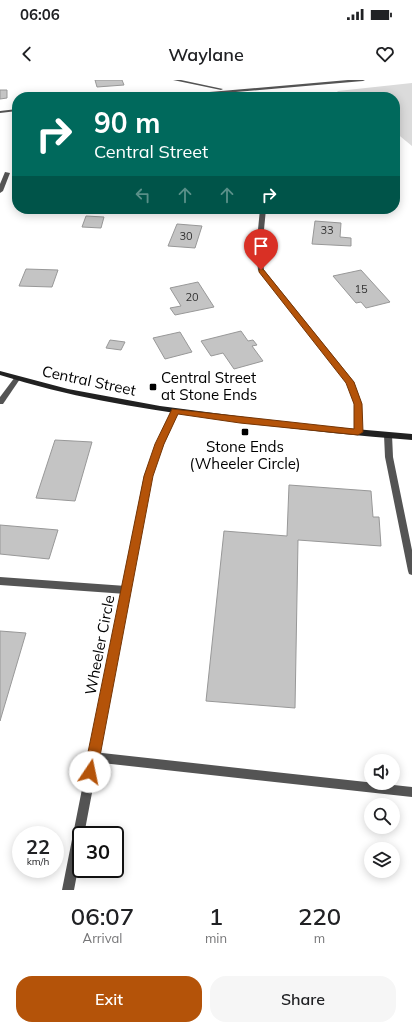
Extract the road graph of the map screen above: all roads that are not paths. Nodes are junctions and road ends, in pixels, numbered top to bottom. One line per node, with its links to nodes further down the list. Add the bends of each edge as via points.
1 (175, 80): 3 (street)
2 (363, 80): 3 (street)
3 (230, 91): 4 (street)
4 (219, 92)
5 (12, 111): 6 (street)
6 (0, 112)
7 (7, 173): 8 (street)
8 (0, 191)
9 (263, 214): 14 (street, via 261,270 350,382 358,404)
10 (0, 373): 11 (main road, Central Street)
11 (17, 379): 12 (street); 13 (main road, Central Street, via 99,398)
12 (0, 402)
13 (175, 411): 14 (main road, Central Street); 19 (street, Wheeler Circle, via 148,476)
14 (358, 432): 15 (main road, Central Street)
15 (388, 435): 16 (main road, Central Street); 17 (street, via 389,456)
16 (412, 437)
17 (412, 571)
18 (0, 581): 19 (street)
19 (126, 590): 20 (street, Wheeler Circle)
20 (93, 757): 21 (street); 22 (street, Wheeler Circle)
21 (412, 792)
22 (68, 890)

